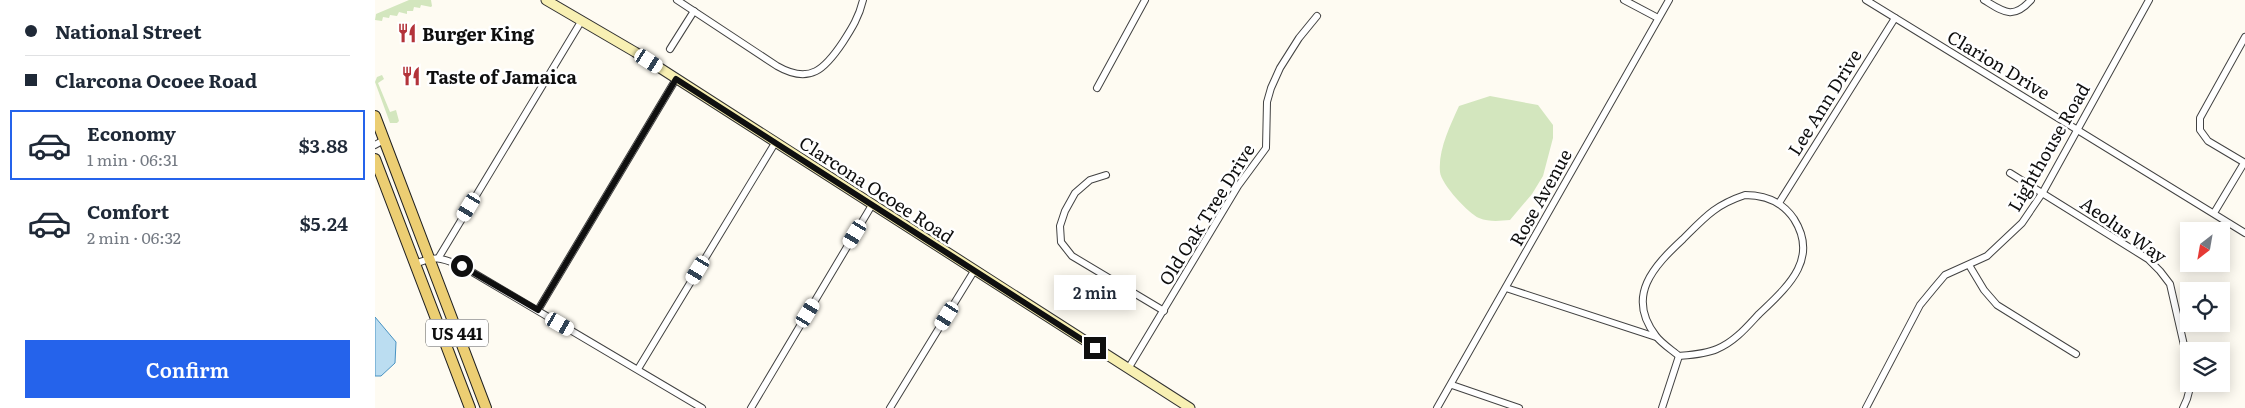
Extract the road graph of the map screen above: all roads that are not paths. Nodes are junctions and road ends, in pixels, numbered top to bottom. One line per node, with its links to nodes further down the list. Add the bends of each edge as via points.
1 (546, 0): 15 (main road, Clarcona Ocoee Road)
2 (677, 0): 11 (street)
3 (863, 0): 11 (street, via 859,17 831,60 814,73 801,74 777,66)
4 (1145, 0): 19 (street)
5 (1624, 0): 13 (street)
6 (1669, 0): 13 (street, Rose Avenue)
7 (1866, 0): 14 (street, Clarion Drive)
8 (1984, 0): 9 (street, via 2003,12 2014,13)
9 (2031, 0)
10 (2149, 0): 21 (street, Lighthouse Road)
11 (694, 11): 17 (street)
12 (1317, 16): 39 (street, Old Oak Tree Drive, via 1299,38 1271,88 1267,102 1266,148 1238,186)
13 (1658, 18): 37 (street, Rose Avenue)
14 (1895, 18): 21 (street, Clarion Drive); 29 (street, Lee Ann Drive)
15 (582, 20): 18 (main road, Clarcona Ocoee Road); 33 (street)
16 (2245, 37): 25 (street, via 2200,118 2200,130 2209,141)
17 (669, 48)
18 (676, 79): 23 (main road, Clarcona Ocoee Road); 38 (street)
19 (1097, 88)
20 (375, 116): 22 (main road, US 441)
21 (2077, 129): 28 (street, Lighthouse Road); 31 (street, Clarion Drive)
22 (380, 142): 33 (main road, US 441)
23 (775, 142): 30 (main road, Clarcona Ocoee Road); 44 (street)
24 (375, 159): 34 (main road, US 441)
25 (2245, 163): 31 (street)
26 (2011, 173): 28 (street, Aeolus Way)
27 (1107, 175): 39 (street, via 1090,180 1075,193 1059,226 1061,242 1072,256)
28 (2043, 192): 35 (street, Lighthouse Road, via 2022,223 2002,243); 41 (street, Aeolus Way, via 2147,259 2160,271 2170,284)
29 (1779, 202): 40 (street, via 1761,195 1745,194 1717,206 1657,264 1648,277 1643,295 1645,316); 43 (street, via 1790,212 1801,231 1803,249 1800,266 1790,284 1734,339 1716,350)
30 (872, 205): 36 (main road, Clarcona Ocoee Road); 51 (street)
31 (2214, 213): 32 (street, Clarion Drive)
32 (2245, 233)
33 (434, 258): 34 (street); 38 (street, via 462,266); 49 (main road, US 441)
34 (415, 264): 48 (main road, US 441)
35 (1969, 265): 42 (street, via 1997,304); 57 (street, Lighthouse Road, via 1945,275 1920,305)
36 (974, 270): 45 (main road, Clarcona Ocoee Road); 52 (street)
37 (1506, 288): 40 (street); 46 (street, Rose Avenue)
38 (538, 310): 44 (street)
39 (1164, 311): 45 (street, Old Oak Tree Drive)
40 (1656, 337): 43 (street)
41 (2183, 342)
42 (2076, 354)
43 (1679, 356): 56 (street)
44 (638, 369): 50 (street)
45 (1129, 370): 53 (main road, Clarcona Ocoee Road)
46 (1452, 384): 54 (street, Rose Avenue); 55 (street)
47 (2189, 392): 58 (street)
48 (469, 408)
49 (486, 408)
50 (702, 408)
51 (751, 408)
52 (890, 408)
53 (1189, 408)
54 (1437, 408)
55 (1519, 408)
56 (1662, 408)
57 (1865, 408)
58 (2183, 408)

